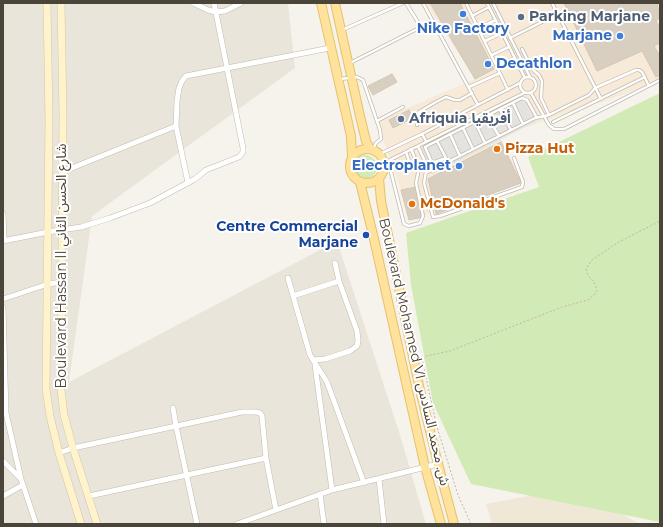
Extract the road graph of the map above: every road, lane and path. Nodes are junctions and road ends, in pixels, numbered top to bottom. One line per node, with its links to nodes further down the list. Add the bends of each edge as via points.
1 (47, 3): 90 (main road, Boulevard Hassan II شارع الحسن الثاني)
2 (60, 3): 82 (main road, Boulevard Hassan II شارع الحسن الثاني)
3 (193, 3): 15 (street)
4 (214, 3): 15 (street)
5 (241, 3): 15 (street, via 225,11)
6 (321, 3): 25 (main road)
7 (335, 3): 20 (main road)
8 (404, 3): 20 (lane); 29 (lane, via 421,27)
9 (423, 3): 41 (lane)
10 (466, 3): 17 (lane)
11 (487, 3): 14 (lane)
12 (493, 3): 22 (lane)
13 (552, 3): 16 (lane)
14 (489, 7): 17 (lane); 18 (lane)
15 (216, 12): 31 (street)
16 (558, 14): 22 (lane); 42 (lane)
17 (472, 16): 19 (lane)
18 (496, 20): 19 (lane); 21 (lane)
19 (478, 28): 23 (lane)
20 (341, 30): 29 (main road)
21 (502, 33): 23 (lane); 24 (lane)
22 (510, 38): 34 (lane)
23 (485, 41): 27 (lane)
24 (509, 47): 27 (lane); 28 (lane)
25 (330, 48): 31 (street); 37 (main road)
26 (522, 49): 52 (lane, via 532,69 542,80 541,98)
27 (492, 55): 30 (lane)
28 (515, 58): 30 (lane); 36 (lane)
29 (349, 64): 33 (main road)
30 (497, 66): 32 (lane)
31 (227, 68): 61 (street, via 186,76 182,81 177,101); 86 (street, via 243,152 239,157 206,170)
32 (500, 72): 41 (lane); 43 (lane)
33 (351, 76): 37 (lane); 56 (lane, via 363,80); 71 (main road, via 364,132)
34 (530, 77): 36 (lane); 46 (lane, via 537,85)
35 (645, 77): 40 (lane); 42 (lane, via 641,70 636,70); 47 (lane)
36 (525, 78): 39 (lane)
37 (338, 80): 77 (main road, via 351,136)
38 (660, 80): 40 (lane)
39 (520, 83): 43 (lane); 45 (lane)
40 (649, 86): 54 (lane, via 564,129 552,128)
41 (469, 87): 44 (lane)
42 (595, 88): 47 (lane); 52 (lane, via 589,95)
43 (508, 90): 49 (lane)
44 (472, 93): 49 (lane); 60 (lane, via 460,100 446,97 436,102 419,112)
45 (524, 93): 46 (lane); 68 (lane)
46 (531, 94): 54 (lane)
47 (600, 99): 58 (lane)
48 (513, 103): 51 (lane); 55 (lane, via 525,98); 59 (lane)
49 (478, 104): 64 (lane)
50 (404, 107): 56 (lane)
51 (500, 109): 53 (lane); 63 (lane)
52 (549, 115): 54 (lane)
53 (487, 116): 57 (lane); 66 (lane)
54 (544, 116): 55 (lane)
55 (537, 118): 59 (lane)
56 (377, 121): 71 (lane, via 381,139)
57 (475, 122): 62 (lane); 69 (lane)
58 (553, 122)
59 (523, 124): 63 (lane)
60 (417, 125)
61 (176, 126): 82 (street); 86 (street)
62 (463, 128): 65 (lane); 72 (lane)
63 (511, 130): 66 (lane)
64 (422, 134): 68 (lane); 75 (lane)
65 (450, 134): 67 (lane); 76 (lane)
66 (499, 136): 69 (lane)
67 (438, 141): 78 (lane); 78 (lane, via 425,148 431,162)
68 (426, 142): 70 (lane)
69 (485, 143): 72 (lane)
70 (418, 146): 73 (lane); 83 (lane, via 426,163)
71 (371, 149): 75 (main road); 77 (main road, via 361,150)
72 (473, 149): 76 (lane)
73 (411, 150): 74 (lane); 74 (lane, via 419,168 416,184 423,216 420,223 409,226 404,224 391,172 392,167 407,164 409,161)
74 (406, 152): 81 (lane)
75 (380, 154): 81 (main road)
76 (460, 156): 80 (lane)
77 (352, 157): 85 (main road, via 350,168)
78 (446, 158): 80 (lane)
79 (514, 158): 83 (lane, via 523,182 522,187 435,217 424,183)
80 (448, 162): 83 (lane)
81 (384, 163): 84 (main road, via 384,172)
82 (62, 172): 89 (main road, Boulevard Hassan II شارع الحسن الثاني)
83 (426, 173)
84 (379, 178): 85 (main road, via 373,182); 92 (main road, Boulevard Mohamed VI ش. محمد السادس)
85 (360, 182): 93 (main road, Boulevard Mohamed VI ش. محمد السادس)
86 (188, 183): 89 (street, via 150,203 110,218)
87 (3, 214): 91 (street)
88 (660, 222): 132 (path, via 623,240 592,260 586,269 597,290 588,300 562,307 450,351 424,358 424,373 437,427 458,495)
89 (62, 230): 90 (street); 98 (main road, Boulevard Hassan II شارع الحسن الثاني)
90 (48, 232): 94 (street); 99 (main road, Boulevard Hassan II شارع الحسن الثاني)
91 (3, 233): 94 (street)
92 (388, 235): 93 (main road); 111 (main road, Boulevard Mohamed VI ش. محمد السادس)
93 (374, 238): 112 (main road, Boulevard Mohamed VI ش. محمد السادس)
94 (4, 241)
95 (335, 263): 97 (street)
96 (288, 278): 100 (street)
97 (339, 281): 100 (street); 103 (street, via 357,331 357,346 350,351)
98 (62, 282): 99 (street); 107 (main road, Boulevard Hassan II شارع الحسن الثاني, via 61,390 64,415)
99 (48, 284): 101 (street); 108 (main road, Boulevard Hassan II شارع الحسن الثاني, via 46,389)
100 (293, 296): 103 (street)
101 (3, 299)
102 (3, 308): 104 (street)
103 (314, 362): 116 (street, via 326,382); 118 (street)
104 (4, 375): 114 (street, via 6,413)
105 (173, 408): 106 (street)
106 (176, 426): 107 (street); 109 (street, via 246,411 260,413); 113 (street)
107 (73, 448): 108 (street); 121 (main road, Boulevard Hassan II شارع الحسن الثاني)
108 (59, 453): 124 (main road, Boulevard Hassan II شارع الحسن الثاني)
109 (266, 458): 113 (street); 122 (street)
110 (3, 461): 114 (street)
111 (438, 464): 112 (street); 131 (main road, Boulevard Mohamed VI ش. محمد السادس)
112 (425, 467): 115 (street); 130 (main road, Boulevard Mohamed VI ش. محمد السادس)
113 (186, 474): 121 (street); 126 (street)
114 (20, 479): 117 (street)
115 (379, 479): 116 (street); 129 (street)
116 (364, 483): 118 (street)
117 (22, 485): 120 (street); 123 (street)
118 (332, 490): 119 (street)
119 (320, 494): 122 (street); 128 (street)
120 (3, 496)
121 (89, 496): 125 (main road, Boulevard Hassan II شارع الحسن الثاني)
122 (276, 510): 127 (street)
123 (36, 524)
124 (81, 524)
125 (98, 524)
126 (197, 524)
127 (237, 524)
128 (324, 524)
129 (384, 524)
130 (441, 524)
131 (454, 524)
132 (471, 524)

